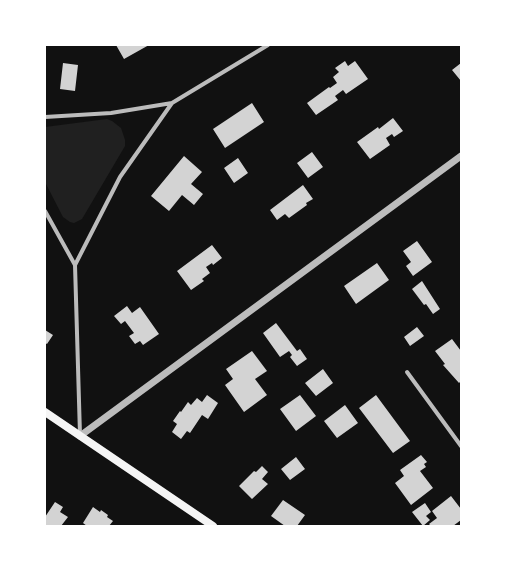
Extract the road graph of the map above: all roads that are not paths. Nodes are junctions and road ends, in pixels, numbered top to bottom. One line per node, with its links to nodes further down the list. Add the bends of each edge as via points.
1 (268, 45): 2 (street)
2 (172, 103): 3 (street, via 111,113); 6 (street, via 120,178)
3 (45, 117)
4 (461, 156): 9 (street)
5 (45, 211): 6 (street)
6 (75, 265): 9 (street)
7 (407, 372): 10 (street)
8 (45, 412): 9 (main road)
9 (80, 436): 11 (main road)
10 (461, 446)
11 (213, 526)

